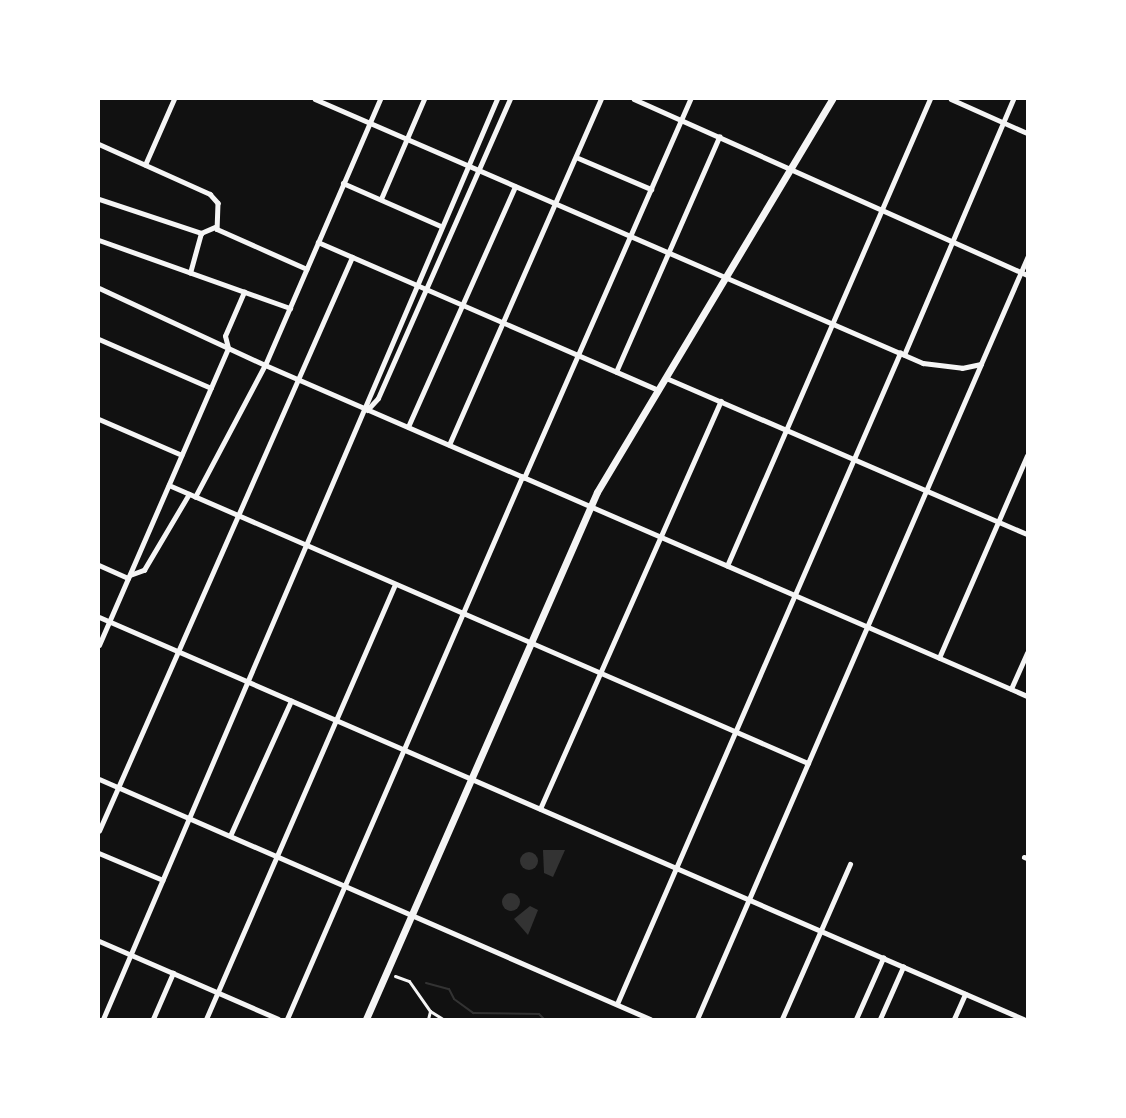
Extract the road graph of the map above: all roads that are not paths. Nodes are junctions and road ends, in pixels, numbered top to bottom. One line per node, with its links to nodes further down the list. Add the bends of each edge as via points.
1 (174, 99): 22 (street)
2 (315, 99): 16 (street)
3 (380, 99): 16 (street)
4 (424, 99): 19 (street)
5 (497, 99): 23 (street)
6 (510, 99): 25 (street)
7 (601, 99): 21 (street)
8 (634, 99): 14 (street)
9 (690, 99): 14 (street)
10 (832, 99): 24 (main road)
11 (930, 99): 32 (street)
12 (951, 99): 15 (street)
13 (1013, 99): 15 (street)
14 (681, 120): 18 (street); 28 (street)
15 (1004, 123): 17 (street); 39 (street)
16 (369, 124): 19 (street); 26 (street)
17 (1027, 133)
18 (719, 137): 24 (street); 40 (street)
19 (406, 140): 23 (street); 30 (street)
20 (99, 144): 22 (street)
21 (576, 157): 28 (street); 31 (street)
22 (145, 165): 34 (street, via 214,196 218,207)
23 (467, 166): 25 (street); 33 (street)
24 (790, 169): 32 (street); 47 (main road)
25 (478, 171): 27 (street); 50 (street)
26 (343, 183): 30 (street); 38 (street)
27 (515, 187): 31 (street); 52 (street)
28 (651, 189): 36 (street)
29 (99, 199): 35 (street)
30 (381, 199): 33 (street)
31 (555, 204): 36 (street); 54 (street)
32 (881, 210): 39 (street); 55 (street)
33 (441, 226): 48 (street)
34 (215, 227): 35 (street); 43 (street)
35 (201, 233): 44 (street)
36 (630, 237): 40 (street); 59 (street)
37 (99, 240): 44 (street)
38 (318, 242): 41 (street); 43 (street)
39 (953, 242): 45 (street); 58 (street)
40 (668, 254): 47 (street); 62 (street)
41 (352, 257): 48 (street); 64 (street)
42 (1027, 258): 45 (street)
43 (307, 269): 53 (street)
44 (190, 273): 51 (street)
45 (1021, 273): 46 (street); 60 (street)
46 (1027, 275)
47 (725, 278): 55 (street); 63 (main road)
48 (416, 285): 50 (street); 68 (street, via 368,394)
49 (99, 288): 57 (street)
50 (426, 289): 52 (street); 68 (street, via 378,398)
51 (244, 292): 53 (street); 57 (street, via 225,336)
52 (463, 305): 54 (street); 70 (street)
53 (290, 308): 61 (street)
54 (503, 322): 59 (street); 72 (street)
55 (832, 325): 58 (street); 71 (street)
56 (99, 339): 65 (street)
57 (228, 349): 61 (street); 65 (street)
58 (902, 354): 60 (street, via 937,366); 75 (street)
59 (578, 355): 62 (street); 76 (street)
60 (981, 364): 78 (street)
61 (265, 365): 64 (street); 80 (street)
62 (616, 372): 66 (street)
63 (666, 378): 66 (main road); 67 (street)
64 (298, 380): 68 (street); 82 (street)
65 (211, 388): 73 (street)
66 (658, 390): 81 (main road)
67 (721, 401): 71 (street); 85 (street)
68 (367, 410): 70 (street); 86 (street)
69 (99, 419): 73 (street)
70 (408, 427): 72 (street)
71 (786, 430): 75 (street); 88 (street)
72 (449, 445): 76 (street)
73 (182, 455): 77 (street)
74 (1027, 456): 83 (street)
75 (854, 459): 78 (street); 91 (street)
76 (523, 477): 81 (street); 92 (street)
77 (168, 485): 79 (street); 89 (street)
78 (926, 491): 83 (street); 95 (street)
79 (189, 494): 80 (street); 89 (street, via 144,570)
80 (195, 497): 82 (street)
81 (591, 507): 85 (street); 96 (main road)
82 (236, 515): 86 (street); 98 (street)
83 (998, 522): 84 (street); 100 (street)
84 (1027, 534)
85 (659, 536): 88 (street); 101 (street)
86 (308, 546): 90 (street); 102 (street)
87 (99, 565): 89 (street)
88 (727, 566): 91 (street)
89 (129, 577): 94 (street)
90 (395, 584): 92 (street); 106 (street)
91 (794, 595): 95 (street); 107 (street)
92 (463, 613): 96 (street); 108 (street)
93 (99, 617): 94 (street)
94 (109, 622): 97 (street); 98 (street)
95 (867, 627): 100 (street); 109 (street)
96 (531, 643): 101 (street); 111 (main road)
97 (99, 645)
98 (177, 651): 102 (street); 112 (street)
99 (1027, 653): 103 (street)
100 (939, 658): 103 (street)
101 (599, 672): 107 (street); 113 (street)
102 (249, 682): 105 (street); 114 (street)
103 (1011, 689): 104 (street)
104 (1027, 696)
105 (291, 701): 106 (street); 116 (street)
106 (336, 720): 108 (street); 118 (street)
107 (736, 732): 109 (street); 120 (street)
108 (404, 750): 111 (street); 122 (street)
109 (808, 763): 123 (street)
110 (99, 779): 112 (street)
111 (472, 779): 113 (street); 124 (main road)
112 (118, 787): 114 (street); 115 (street)
113 (540, 809): 120 (street)
114 (190, 819): 116 (street); 121 (street)
115 (99, 831)
116 (231, 837): 118 (street)
117 (99, 853): 121 (street)
118 (276, 856): 122 (street); 132 (street)
119 (850, 864): 125 (street)
120 (676, 868): 123 (street); 134 (street)
121 (163, 880): 127 (street)
122 (344, 886): 124 (street); 140 (street)
123 (749, 900): 125 (street); 145 (street)
124 (412, 915): 134 (street); 141 (main road)
125 (820, 931): 128 (street); 146 (street)
126 (99, 941): 127 (street)
127 (131, 955): 130 (street); 136 (street)
128 (883, 958): 129 (street); 147 (street)
129 (903, 967): 133 (street); 148 (street)
130 (173, 973): 132 (street); 137 (street)
131 (395, 976): 135 (street, via 409,981)
132 (217, 993): 138 (street); 139 (street)
133 (965, 994): 149 (street); 150 (street)
134 (617, 1004): 144 (street)
135 (430, 1011): 142 (street); 143 (street)
136 (103, 1019)
137 (153, 1019)
138 (206, 1019)
139 (278, 1019)
140 (287, 1019)
141 (366, 1019)
142 (428, 1019)
143 (443, 1019)
144 (650, 1019)
145 (697, 1019)
146 (782, 1019)
147 (856, 1019)
148 (880, 1019)
149 (954, 1019)
150 (1023, 1019)

